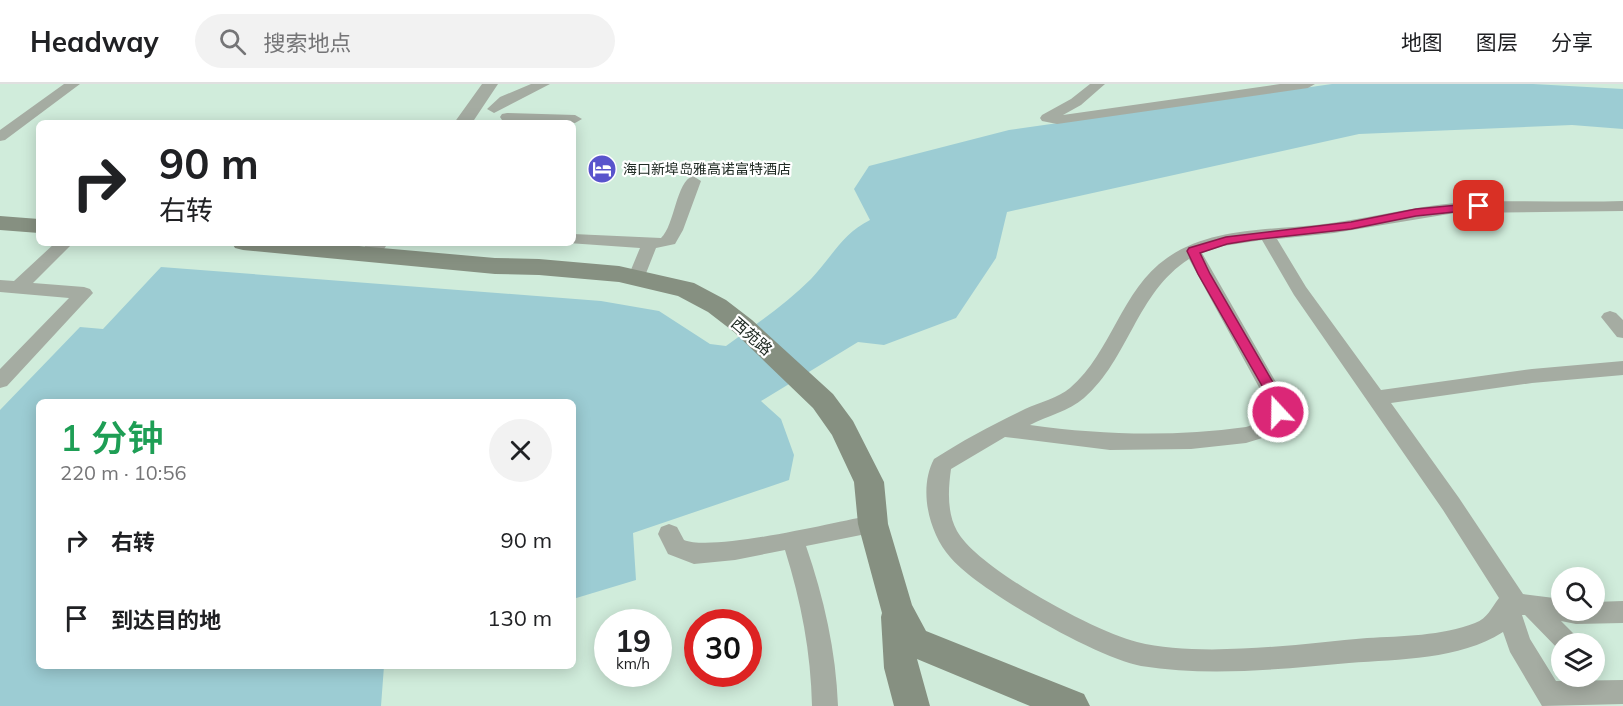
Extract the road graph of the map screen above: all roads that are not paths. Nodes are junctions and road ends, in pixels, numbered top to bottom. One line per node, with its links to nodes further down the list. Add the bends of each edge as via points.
1 (73, 84): 10 (street)
2 (490, 84): 6 (street)
3 (543, 84): 7 (street, via 505,100)
4 (1098, 84): 5 (street, via 1047,118 1057,120)
5 (1308, 84)
6 (474, 108): 7 (street); 9 (street)
7 (502, 116): 8 (street)
8 (575, 119)
9 (465, 120)
10 (0, 137)
11 (693, 181): 17 (street, via 670,239)
12 (1623, 206): 15 (street, via 1461,208)
13 (0, 223): 14 (main road)
14 (36, 226)
15 (1267, 235): 21 (street); 28 (street, via 1300,291)
16 (576, 239): 17 (street)
17 (650, 243): 22 (street)
18 (61, 246): 23 (street)
19 (322, 246): 20 (main road, 西苑路)
20 (375, 248): 22 (main road, 西苑路, via 495,266)
21 (1193, 251): 29 (street, via 1172,261 1139,298 1095,374 1075,395); 29 (street, via 1271,391 1278,412 1275,423 1267,430 1215,441 1097,441)
22 (637, 278): 30 (main road, 西苑路, via 685,289 717,306 823,400 843,429 869,482)
23 (9, 287): 27 (street, via 84,292)
24 (1610, 317): 25 (street)
25 (1623, 332)
26 (1623, 368): 28 (street, via 1532,376)
27 (0, 381)
28 (1376, 399): 33 (street)
29 (1003, 429): 33 (street, via 941,465 936,491 941,519 958,550 983,572 1053,615 1136,654 1190,659 1245,658 1398,647 1465,638 1495,625)
30 (873, 524): 32 (street); 34 (main road, 西苑路)
31 (669, 534): 32 (street, via 676,547 694,554)
32 (792, 540): 42 (street, via 804,573 824,671)
33 (1518, 605): 35 (street); 38 (street); 41 (street, via 1519,645)
34 (897, 609): 43 (main road, via 901,668); 44 (main road, 西苑路, via 914,642)
35 (1551, 609)
36 (1605, 612): 37 (street)
37 (1623, 612)
38 (1553, 633)
39 (1598, 691): 40 (street); 41 (street)
40 (1623, 692)
41 (1552, 699)
42 (825, 706)
43 (912, 706)
44 (1072, 706)

